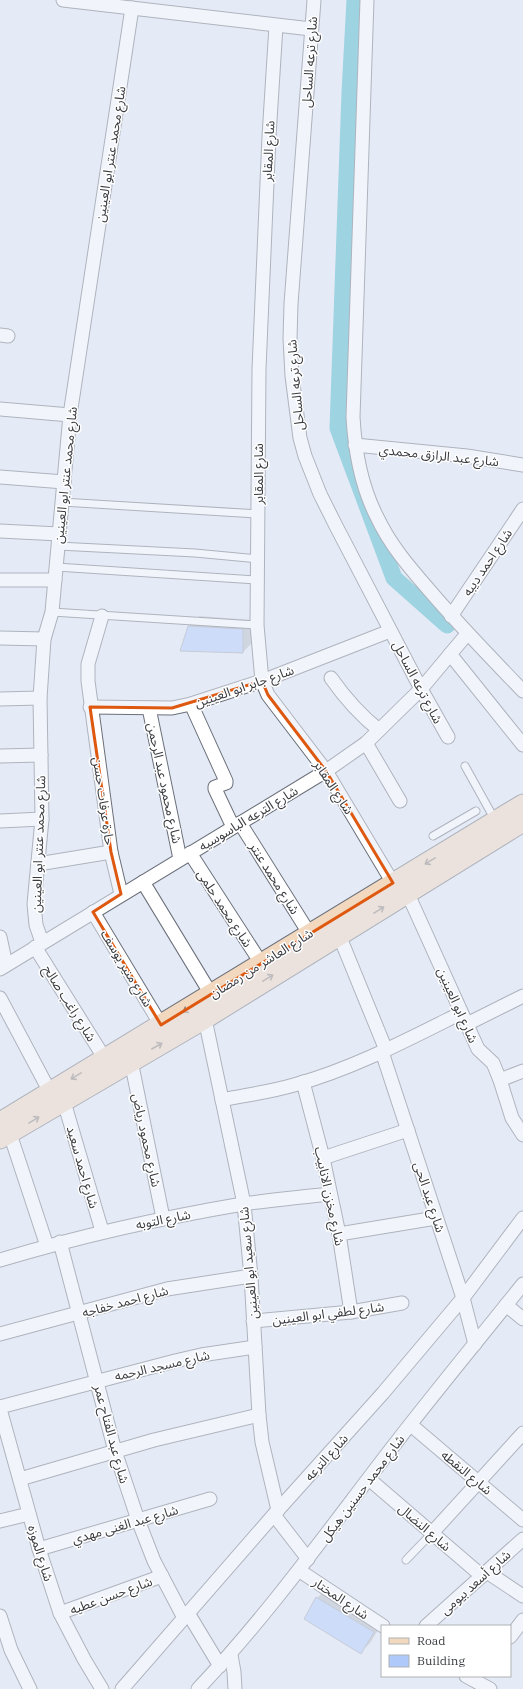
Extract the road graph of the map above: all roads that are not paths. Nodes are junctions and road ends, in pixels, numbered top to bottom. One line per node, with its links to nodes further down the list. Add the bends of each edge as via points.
1 (63, 0): 4 (street)
2 (314, 0): 6 (street, شارع ترعه الساحل)
3 (367, 0): 9 (street)
4 (132, 8): 5 (street); 8 (street, شارع محمد عنتر ابو العينين)
5 (276, 26): 6 (street); 15 (street, شارع المقابر, via 268,144 259,369)
6 (311, 29): 27 (street, شارع ترعه الساحل, via 291,311 292,376 297,417 303,450 320,494)
7 (0, 409): 8 (street)
8 (70, 415): 12 (street, شارع محمد عنتر ابو العينين)
9 (355, 446): 10 (street, شارع عبد الرازق محمدي, via 467,456); 25 (street, via 376,517 404,561)
10 (523, 465)
11 (0, 477): 12 (street)
12 (64, 482): 13 (street, شارع محمد عنتر ابو العينين)
13 (62, 502): 15 (lane); 17 (street, شارع محمد عنتر ابو العينين)
14 (523, 509): 25 (street, شارع احمد ديبه)
15 (258, 514): 18 (street, شارع المقابر)
16 (0, 531): 17 (street)
17 (58, 540): 18 (lane); 19 (street, شارع محمد عنتر ابو العينين)
18 (258, 559): 22 (street, شارع المقابر)
19 (56, 567): 21 (street, شارع محمد عنتر ابو العينين); 22 (lane)
20 (0, 580): 21 (street)
21 (55, 580): 23 (street, شارع محمد عنتر ابو العينين)
22 (257, 580): 26 (street, شارع المقابر)
23 (52, 612): 24 (lane); 30 (street, شارع محمد عنتر ابو العينين)
24 (102, 616): 26 (lane); 39 (street, حارة عرفات حسن, via 88,664)
25 (451, 616): 28 (street)
26 (256, 625): 33 (street, شارع المقابر)
27 (390, 630): 33 (street, شارع جابر ابو العينين); 34 (street, شارع ترعه الساحل)
28 (467, 634): 31 (street, شارع الترعه الباسوسيه); 35 (street)
29 (0, 638): 30 (street)
30 (44, 639): 36 (street, شارع محمد عنتر ابو العينين)
31 (450, 654): 34 (street, شارع الترعه الباسوسيه); 44 (street)
32 (331, 678): 41 (street, via 348,702)
33 (262, 681): 38 (street, شارع جابر ابو العينين); 48 (street, شارع المقابر, via 268,695)
34 (421, 689): 41 (street, شارع الترعه الباسوسيه); 42 (street, شارع ترعه الساحل)
35 (523, 690)
36 (40, 698): 37 (street); 45 (street, شارع محمد عنتر ابو العينين)
37 (0, 699)
38 (191, 704): 40 (street, شارع جابر ابو العينين, via 172,708); 56 (street, شارع محمد عنتر, via 226,781 215,789)
39 (90, 707): 40 (street, شارع جابر ابو العينين); 60 (street, حارة عرفات حسن)
40 (149, 708): 61 (street, شارع محمود عبد الرحمن)
41 (379, 730): 43 (street, شارع الترعه الباسوسيه)
42 (448, 736)
43 (366, 743): 48 (street, شارع الترعه الباسوسيه); 49 (street)
44 (523, 745)
45 (41, 755): 46 (street); 53 (street, شارع محمد عنتر ابو العينين)
46 (0, 756)
47 (465, 766): 52 (lane)
48 (326, 771): 56 (street, شارع الترعه الباسوسيه); 64 (street, شارع المقابر)
49 (400, 801)
50 (523, 804): 52 (main road, شارع العاشر من رمضان)
51 (476, 811): 57 (lane)
52 (491, 817): 59 (main road, شارع العاشر من رمضان)
53 (42, 819): 54 (street); 62 (street, شارع محمد عنتر ابو العينين)
54 (0, 822)
55 (523, 822): 64 (main road, شارع العاشر من رمضان)
56 (237, 825): 61 (street, شارع الترعه الباسوسيه); 67 (street, شارع محمد عنتر)
57 (442, 831): 58 (lane); 59 (lane)
58 (433, 836)
59 (452, 847): 64 (main road, شارع العاشر من رمضان, one-way to 64)
60 (111, 852): 62 (street); 65 (street, حارة عرفات حسن)
61 (185, 856): 63 (street, شارع الترعه الباسوسيه); 71 (street, شارع محمد حلمى)
62 (38, 864): 70 (street, شارع محمد عنتر ابو العينين, via 34,904)
63 (142, 882): 65 (street, شارع الترعه الباسوسيه); 73 (street)
64 (400, 888): 67 (main road, شارع العاشر من رمضان); 68 (main road, شارع العاشر من رمضان, one-way to 64); 77 (street, شارع ابو العينين)
65 (121, 894): 66 (street, شارع الترعه الباسوسيه)
66 (93, 912): 70 (street, شارع الترعه الباسوسيه); 78 (street, شارع منير يوسف)
67 (309, 933): 71 (main road, شارع العاشر من رمضان)
68 (339, 935): 76 (main road, شارع العاشر من رمضان, one-way to 68); 79 (street, شارع عبد الحى)
69 (0, 937): 72 (street)
70 (38, 945): 72 (street, شارع الترعه الباسوسيه); 80 (street, شارع راغب صالح)
71 (261, 963): 73 (main road, شارع العاشر من رمضان)
72 (3, 967)
73 (211, 994): 78 (main road, شارع العاشر من رمضان, one-way to 78)
74 (523, 996): 77 (street)
75 (2, 1005): 85 (street, شارع احمد سعيد)
76 (205, 1018): 81 (main road, شارع العاشر من رمضان, one-way to 76); 86 (street, شارع سعيد ابو العينين)
77 (464, 1018): 79 (street); 83 (street, شارع ابو العينين, via 479,1051 493,1063)
78 (161, 1025): 80 (main road, شارع العاشر من رمضان)
79 (384, 1051): 84 (street); 87 (street, شارع عبد الحى)
80 (105, 1059): 85 (main road, شارع العاشر من رمضان, one-way to 85)
81 (131, 1061): 85 (main road, شارع العاشر من رمضان); 93 (street, شارع محمود رياض)
82 (523, 1071): 83 (street)
83 (500, 1080): 89 (street, شارع ابو العينين, via 512,1118)
84 (303, 1082): 86 (street); 90 (street, شارع مخزن الانابيب)
85 (57, 1097): 88 (main road, شارع العاشر من رمضان); 96 (street, شارع احمد سعيد)
86 (222, 1100): 92 (street, شارع سعيد ابو العينين)
87 (408, 1130): 90 (street); 94 (street, شارع عبد الحى)
88 (3, 1132): 99 (street)
89 (523, 1135)
90 (323, 1158): 91 (street, شارع مخزن الانابيب)
91 (330, 1194): 92 (street, شارع التوبه); 97 (street, شارع مخزن الانابيب)
92 (244, 1204): 93 (street, شارع التوبه); 101 (street, شارع سعيد ابو العينين)
93 (163, 1218): 96 (street, شارع التوبه)
94 (436, 1218): 97 (street); 103 (street, شارع عبد الحى)
95 (523, 1218): 103 (street, شارع الترعه)
96 (102, 1231): 98 (street, شارع التوبه)
97 (339, 1234): 106 (street, شارع مخزن الانابيب)
98 (60, 1242): 99 (street, شارع التوبه); 107 (street, شارع عبد الفتاح عمر)
99 (47, 1246): 100 (street, شارع التوبه)
100 (0, 1260)
101 (251, 1276): 107 (street, شارع احمد خفاجه, via 167,1289); 109 (street, شارع سعيد ابو العينين)
102 (523, 1284): 105 (street, شارع محمد حسنين هيكل)
103 (463, 1298): 111 (street, شارع عبد الحى); 123 (street, شارع الترعه, via 383,1393)
104 (402, 1303): 106 (street, شارع لطفي ابو العينين)
105 (506, 1304): 108 (street); 111 (street, شارع محمد حسنين هيكل)
106 (351, 1312): 109 (street, شارع لطفي ابو العينين)
107 (79, 1313): 110 (street, شارع احمد خفاجه); 113 (street, شارع عبد الفتاح عمر)
108 (523, 1319)
109 (253, 1321): 112 (street, شارع سعيد ابو العينين)
110 (0, 1334)
111 (475, 1344): 116 (street, شارع محمد حسنين هيكل)
112 (255, 1347): 113 (street, شارع مسجد الرحمه, via 202,1355); 115 (street, شارع سعيد ابو العينين)
113 (97, 1381): 114 (street, شارع مسجد الرحمه); 118 (street, شارع عبد الفتاح عمر)
114 (0, 1408): 119 (street, شارع الموزه)
115 (259, 1415): 118 (street); 123 (street, شارع سعيد ابو العينين)
116 (411, 1424): 120 (street, شارع محمد حسنين هيكل); 121 (street, شارع النقطه)
117 (523, 1433): 121 (street)
118 (115, 1451): 119 (street); 125 (street, شارع عبد الفتاح عمر)
119 (20, 1479): 124 (street, شارع الموزه)
120 (369, 1479): 128 (street, شارع النضال); 131 (street, شارع محمد حسنين هيكل)
121 (478, 1482): 126 (street, شارع النقطه); 128 (street)
122 (210, 1499): 125 (street, شارع عبد الغنى مهدي)
123 (276, 1512): 131 (street); 139 (street, شارع الترعه)
124 (29, 1514): 127 (street); 130 (street, شارع الموزه)
125 (138, 1520): 130 (street, شارع عبد الغنى مهدي); 135 (street, شارع عبد الفتاح عمر)
126 (523, 1520)
127 (0, 1521)
128 (432, 1533): 132 (lane); 134 (street, شارع النضال)
129 (523, 1538): 134 (street, شارع أسعد بيومى)
130 (39, 1549): 137 (street, شارع الموزه)
131 (308, 1559): 133 (street, شارع محمد حسنين هيكل)
132 (406, 1560)
133 (300, 1571): 141 (street, شارع المختار); 144 (street, شارع محمد حسنين هيكل)
134 (484, 1574): 136 (street, شارع النضال); 142 (street, شارع أسعد بيومى)
135 (162, 1576): 137 (street, شارع حسن عطيه); 139 (street, شارع عبد الفتاح عمر)
136 (523, 1596)
137 (60, 1613): 148 (street, شارع الموزه)
138 (0, 1616): 147 (street, via 11,1650)
139 (186, 1616): 145 (street, شارع عبد الفتاح عمر); 149 (street, شارع الترعه)
140 (523, 1620): 143 (street)
141 (381, 1625)
142 (427, 1625)
143 (511, 1636)
144 (231, 1655): 145 (street, شارع محمد حسنين هيكل); 151 (street)
145 (220, 1666): 150 (street, شارع محمد حسنين هيكل)
146 (474, 1678): 152 (street)
147 (30, 1689)
148 (102, 1689)
149 (122, 1689)
150 (198, 1689)
151 (235, 1689)
152 (490, 1689)

